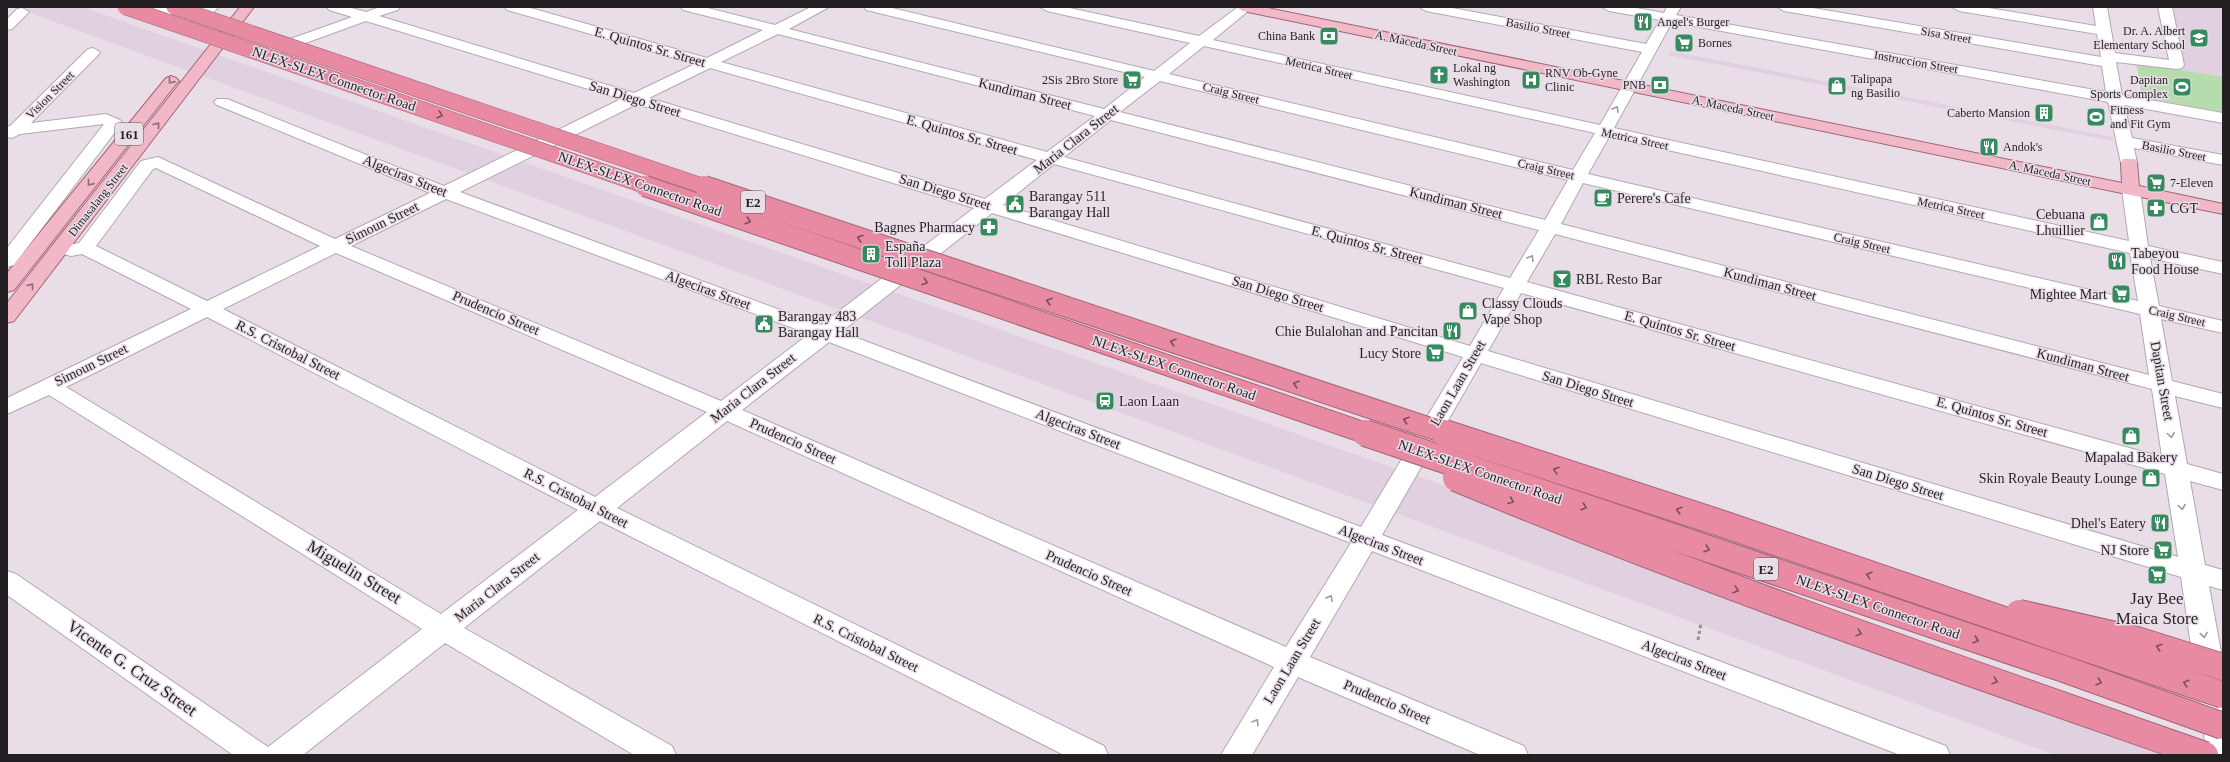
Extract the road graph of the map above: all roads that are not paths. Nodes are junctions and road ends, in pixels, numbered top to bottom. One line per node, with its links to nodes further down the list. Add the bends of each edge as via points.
1 (125, 7): 70 (highway, NLEX-SLEX Connector Road / E2, one-way to 70, bridge)
2 (150, 7): 22 (street)
3 (211, 7): 22 (street, via 207,12)
4 (230, 7): 57 (main road, Dimasalang Street / 161, one-way to 57, bridge, via 28,261)
5 (247, 7): 52 (main road, Dimasalang Street / 161, one-way to 5, bridge)
6 (334, 7): 23 (street, San Diego Street)
7 (393, 7): 23 (street)
8 (512, 7): 32 (street, E. Quintos Sr. Street)
9 (688, 7): 25 (street, Kundiman Street)
10 (822, 7): 25 (street, Simoun Street)
11 (871, 7): 33 (street, Craig Street)
12 (1047, 7): 27 (street, Metrica Street)
13 (1245, 7): 27 (street, Maria Clara Street); 34 (main road, A. Maceda Street)
14 (1426, 7): 28 (street, Basilio Street)
15 (1609, 7): 21 (street, Instruccion Street)
16 (1784, 7): 31 (street, Sisa Street)
17 (1959, 7): 26 (street)
18 (2100, 7): 26 (street, Dapitan Street)
19 (2165, 7): 31 (street, Sisa Street, via 2177,65)
20 (22, 12): 24 (street)
21 (1671, 12): 28 (street, Laon Laan Street); 35 (street, Instruccion Street)
22 (180, 13): 78 (highway, NLEX-SLEX Connector Road / E2, one-way to 22, bridge, via 1726,525)
23 (366, 17): 29 (street); 36 (street, San Diego Street)
24 (7, 26)
25 (777, 30): 32 (street, Simoun Street); 38 (street, Kundiman Street)
26 (2104, 31): 31 (street, Dapitan Street)
27 (1201, 42): 33 (street, Maria Clara Street); 40 (street, Metrica Street)
28 (1649, 49): 34 (street, Laon Laan Street)
29 (273, 50)
30 (93, 52): 41 (street, Vision Street)
31 (2108, 59): 35 (street, Dapitan Street)
32 (708, 64): 36 (street, Simoun Street); 43 (street, E. Quintos Sr. Street)
33 (1157, 76): 38 (street, Maria Clara Street); 46 (street, Craig Street)
34 (1629, 86): 40 (street, Laon Laan Street, one-way to 34); 47 (main road, A. Maceda Street)
35 (2115, 98): 39 (street, Instruccion Street); 42 (street, Dapitan Street)
36 (634, 99): 48 (street, Simoun Street); 49 (street, San Diego Street)
37 (222, 102): 48 (street, Algeciras Street)
38 (1107, 115): 43 (street, Maria Clara Street); 51 (street, Kundiman Street)
39 (2223, 118)
40 (1604, 132): 46 (street, Laon Laan Street); 54 (street, Metrica Street)
41 (10, 133): 55 (street, via 106,120 114,123)
42 (2124, 141): 44 (street, Basilio Street); 45 (street, Dapitan Street)
43 (1049, 159): 49 (street, Maria Clara Street); 58 (street, E. Quintos Sr. Street)
44 (2223, 160)
45 (2129, 163): 47 (main road, Dapitan Street)
46 (1579, 177): 51 (street, Laon Laan Street); 60 (street, Craig Street)
47 (2131, 190): 50 (main road, A. Maceda Street); 54 (street, Dapitan Street)
48 (444, 192): 53 (street, Simoun Street); 63 (street, Algeciras Street)
49 (989, 206): 63 (street, Maria Clara Street); 64 (street, San Diego Street)
50 (2223, 209)
51 (1550, 227): 58 (street, Laon Laan Street, one-way to 51); 66 (street, Kundiman Street)
52 (79, 241): 53 (street, Prudencio Street, via 147,165 158,162); 59 (street, R.S. Cristobal Street); 61 (main road, Dimasalang Street / 161, one-way to 52, via 59,251)
53 (336, 246): 59 (street, Simoun Street); 69 (street, Prudencio Street)
54 (2139, 249): 56 (street, Metrica Street); 60 (street, Dapitan Street)
55 (7, 261)
56 (2223, 268)
57 (9, 281)
58 (1515, 285): 64 (street, Laon Laan Street); 71 (street, E. Quintos Sr. Street)
59 (208, 309): 65 (street, Simoun Street); 73 (street, R.S. Cristobal Street)
60 (2149, 310): 62 (street, Craig Street); 66 (street, Dapitan Street)
61 (7, 317)
62 (2223, 327)
63 (825, 333): 69 (street, Maria Clara Street); 74 (street, Algeciras Street)
64 (1474, 354): 74 (street, Laon Laan Street); 75 (street, San Diego Street)
65 (49, 386): 68 (street, Simoun Street); 79 (street, Miguelin Street)
66 (2163, 386): 67 (street, Kundiman Street); 71 (street, Dapitan Street, one-way to 71)
67 (2223, 401)
68 (7, 407)
69 (724, 411): 73 (street, Maria Clara Street); 80 (street, Prudencio Street)
70 (1308, 414): 83 (highway, NLEX-SLEX Connector Road / E2, one-way to 83, bridge); 91 (highway, one-way to 91, bridge, via 1644,556)
71 (2176, 468): 72 (street, E. Quintos Sr. Street); 75 (street, Dapitan Street, one-way to 75)
72 (2223, 482)
73 (597, 509): 79 (street, Maria Clara Street); 87 (street, R.S. Cristobal Street)
74 (1366, 539): 80 (street, Laon Laan Street, one-way to 74); 90 (street, Algeciras Street)
75 (2192, 571): 76 (street, San Diego Street); 92 (street, Dapitan Street, one-way to 92)
76 (2223, 580)
77 (7, 581): 84 (street, Vicente G. Cruz Street)
78 (1906, 588): 81 (highway, one-way to 78, bridge, via 2137,640); 82 (highway, NLEX-SLEX Connector Road / E2, one-way to 78, bridge)
79 (444, 628): 85 (street, Maria Clara Street); 86 (street, Miguelin Street)
80 (1292, 662): 88 (street, Laon Laan Street, one-way to 80); 89 (street, Prudencio Street)
81 (2223, 667)
82 (2223, 695)
83 (2223, 726)
84 (257, 755)
85 (280, 755)
86 (661, 755)
87 (1094, 755)
88 (1236, 755)
89 (1513, 755)
90 (1935, 755)
91 (2204, 755)
92 (2222, 755)

